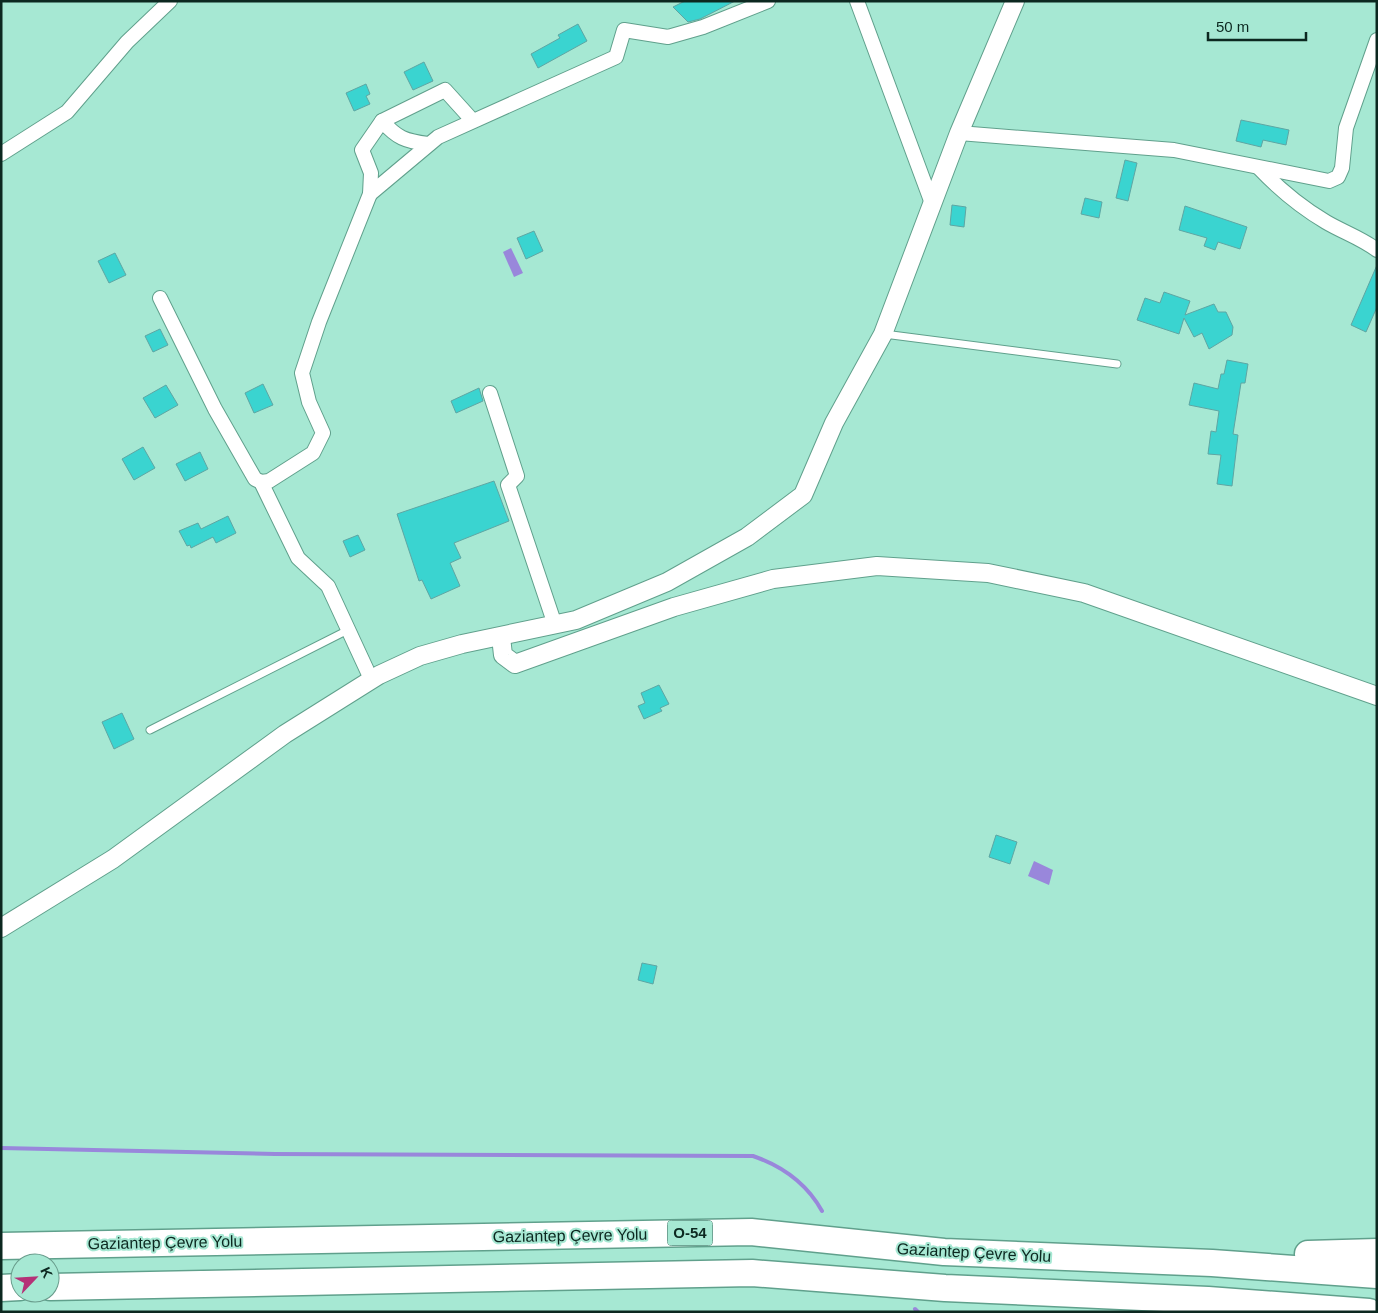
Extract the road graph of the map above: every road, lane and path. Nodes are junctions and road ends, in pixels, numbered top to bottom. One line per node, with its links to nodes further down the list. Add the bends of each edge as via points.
1 (170, 1): 10 (street, via 127,42 67,112)
2 (768, 1): 7 (street, via 668,37 624,30 616,57)
3 (857, 1): 13 (street)
4 (1015, 1): 8 (street)
5 (1377, 40): 11 (street, via 1346,128 1338,177 1329,181)
6 (382, 121): 7 (street, via 445,90); 9 (street, via 395,136); 12 (street, via 362,150 370,173)
7 (473, 121): 9 (street)
8 (959, 133): 11 (street, via 1174,150); 13 (street)
9 (428, 144): 12 (street, via 421,154)
10 (1, 154)
11 (1259, 168): 14 (street, via 1286,196)
12 (370, 194): 19 (street, via 302,373 308,402 322,433 313,453 269,481)
13 (933, 206): 16 (street)
14 (1377, 250)
15 (160, 298): 19 (street, via 215,409 255,479)
16 (883, 334): 17 (lane); 20 (street, via 834,423 804,495 747,537 667,582 576,620)
17 (1117, 364)
18 (490, 393): 20 (street, via 517,476 508,485)
19 (260, 482): 21 (street, via 298,558 328,586)
20 (555, 625): 22 (street)
21 (348, 630): 23 (street); 25 (lane)
22 (501, 637): 23 (street, via 420,656); 24 (street, via 502,655 515,664 674,607 773,579 877,566 979,572 1084,593)
23 (371, 679): 26 (street, via 285,734 113,859)
24 (1377, 696)
25 (150, 730)
26 (1, 928)
27 (1, 1246): 29 (highway, Gaziantep Çevre Yolu / O-54, via 751,1232 944,1252)
28 (1377, 1252): 29 (highway, via 1310,1254 1265,1251)
29 (1212, 1263): 30 (highway, Gaziantep Çevre Yolu / O-54)
30 (1377, 1275)
31 (60, 1287): 32 (highway, via 752,1273 945,1288 1208,1300)
32 (1369, 1312)

